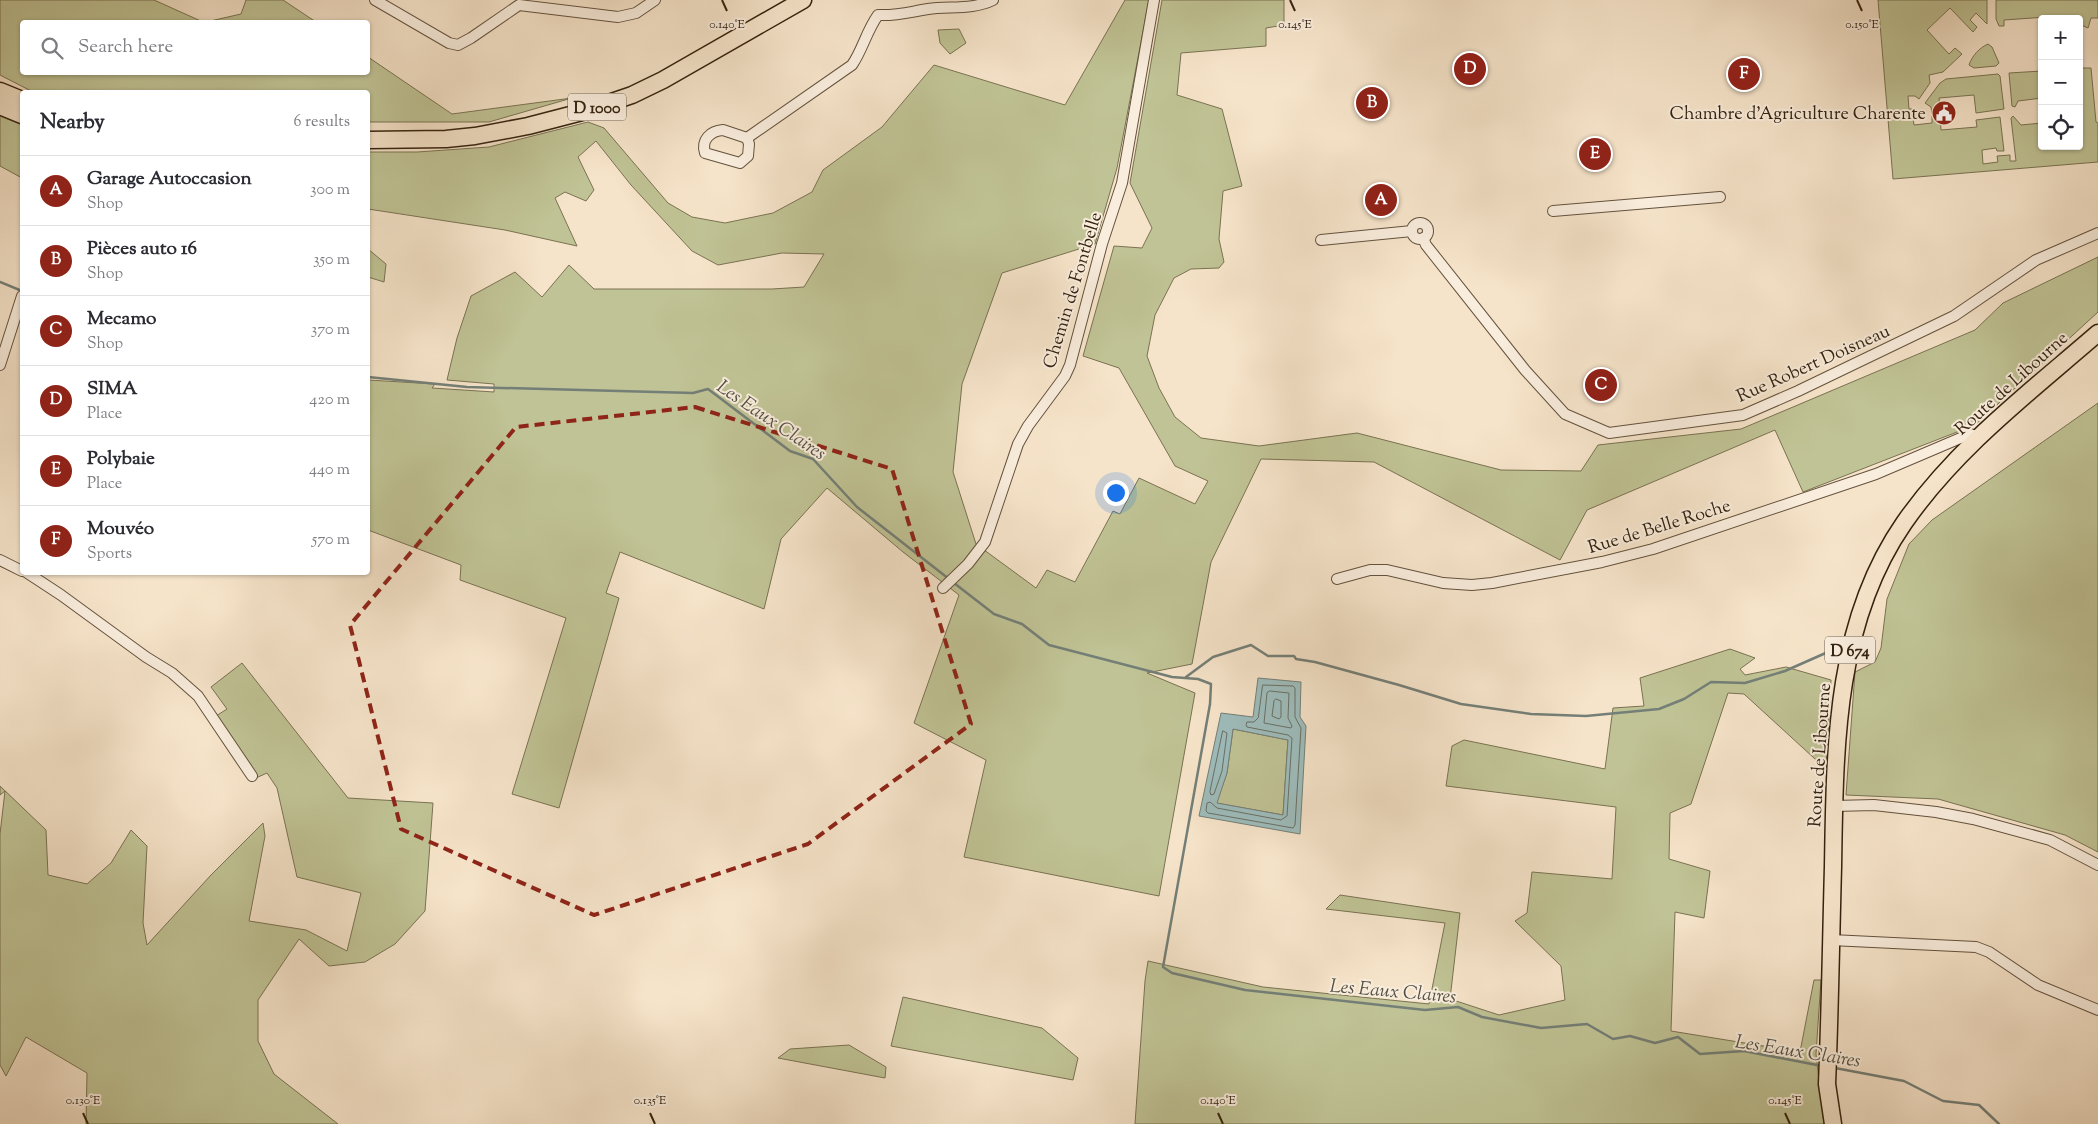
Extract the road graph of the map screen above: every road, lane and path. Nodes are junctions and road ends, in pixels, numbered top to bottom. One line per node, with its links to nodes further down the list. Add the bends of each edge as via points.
1 (375, 0): 7 (street, via 449,43 458,45)
2 (655, 0): 7 (street, via 636,13 618,17)
3 (788, 0): 12 (main road, D 1000, via 656,76 594,101 479,130)
4 (803, 0): 14 (main road, D 1000, via 663,80 632,95 582,112 475,136)
5 (994, 0): 13 (street, via 984,5 928,9 896,16 878,15 852,65)
6 (1154, 0): 27 (street, Chemin de Fontbelle, via 1122,183 1070,365 1018,444 986,542)
7 (518, 2)
8 (0, 92): 9 (main road)
9 (20, 99)
10 (0, 106): 11 (main road)
11 (20, 114)
12 (370, 132)
13 (747, 138): 13 (street, via 718,130 706,138 703,149 705,153 740,163 748,156)
14 (370, 140)
15 (1720, 197): 16 (street)
16 (1553, 211)
17 (2098, 233): 18 (street, Rue Robert Doisneau, via 2036,260 1954,316 1743,415 1609,434 1565,414 1525,370 1423,238 1416,238 1412,230)
18 (1321, 240)
19 (20, 302): 21 (street)
20 (2098, 333): 22 (main road, Route de Libourne / D 674)
21 (0, 365)
22 (1979, 436): 26 (street, Rue de Belle Roche, via 1970,434 1954,439 1876,474 1653,549 1602,562 1479,584 1443,583 1387,570 1370,570); 29 (main road, Route de Libourne / D 674, via 1921,500 1903,525 1872,584 1856,624 1837,739)
23 (0, 560): 24 (street)
24 (20, 570)
25 (29, 575): 28 (street, via 172,673 198,696)
26 (1337, 578)
27 (945, 587)
28 (252, 776)
29 (1834, 806): 30 (street, via 1874,805 1973,819 2050,840); 31 (main road, Route de Libourne / D 674)
30 (2098, 865)
31 (1831, 940): 32 (street, via 1976,947 1989,952 2038,985); 33 (main road, Route de Libourne / D 674, via 1828,1076)
32 (2098, 1010)
33 (1833, 1124)

